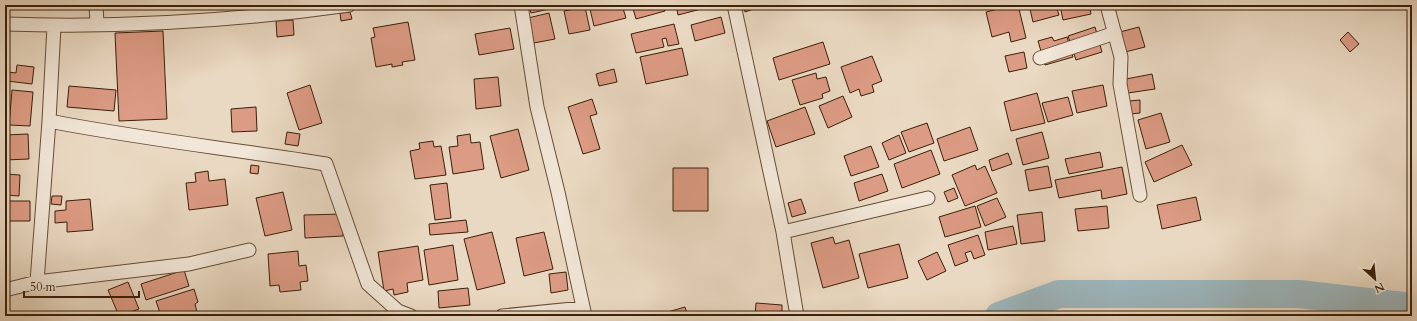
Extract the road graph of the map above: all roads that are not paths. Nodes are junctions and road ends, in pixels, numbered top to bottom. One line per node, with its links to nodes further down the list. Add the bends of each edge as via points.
1 (96, 5): 7 (street)
2 (349, 5): 7 (street, via 179,22)
3 (521, 5): 18 (street, via 537,107)
4 (734, 5): 14 (street)
5 (1107, 5): 9 (street)
6 (5, 24): 8 (street)
7 (97, 24): 8 (street)
8 (54, 26): 11 (street)
9 (1115, 33): 10 (street); 12 (street, via 1122,57 1120,84)
10 (1040, 58)
11 (49, 121): 16 (street); 19 (street, via 113,133 326,164 368,284 398,311)
12 (1140, 195)
13 (928, 198): 14 (street)
14 (783, 232): 21 (street)
15 (249, 250): 16 (street, via 189,264)
16 (37, 282): 17 (street)
17 (5, 290)
18 (584, 312): 20 (street)
19 (411, 316)
20 (502, 316)
21 (797, 316)

